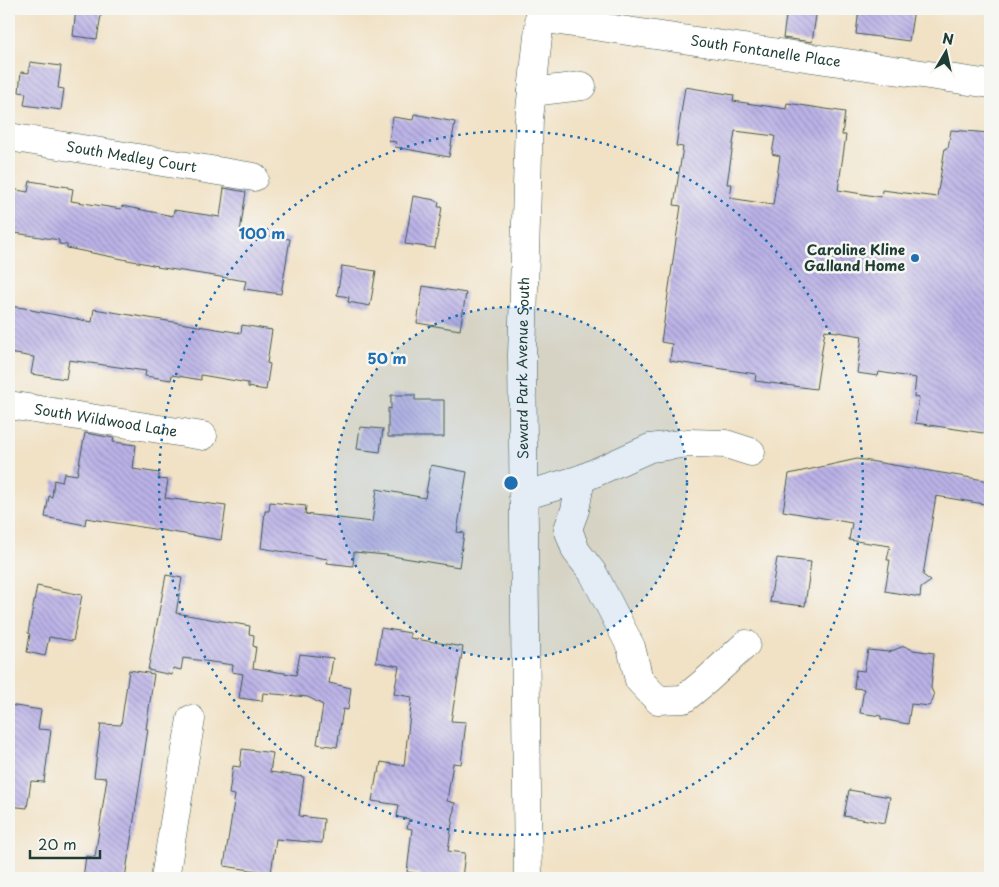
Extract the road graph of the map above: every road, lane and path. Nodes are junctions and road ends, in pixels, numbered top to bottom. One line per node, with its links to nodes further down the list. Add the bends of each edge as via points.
1 (540, 13): 2 (street, South Fontanelle Place); 4 (street, Seward Park Avenue South)
2 (990, 84)
3 (582, 86): 4 (street)
4 (532, 92): 11 (street, Seward Park Avenue South, via 522,356)
5 (9, 137): 6 (street, South Medley Court)
6 (254, 177)
7 (9, 405): 8 (street, South Wildwood Lane)
8 (203, 436)
9 (751, 452): 10 (street, via 716,443 650,448)
10 (581, 479): 11 (street); 12 (street, via 568,529 576,551 593,573 632,647 639,680 658,700 684,699)
11 (523, 496): 15 (street, Seward Park Avenue South)
12 (746, 644)
13 (191, 719): 14 (street)
14 (165, 878)
15 (528, 878)

